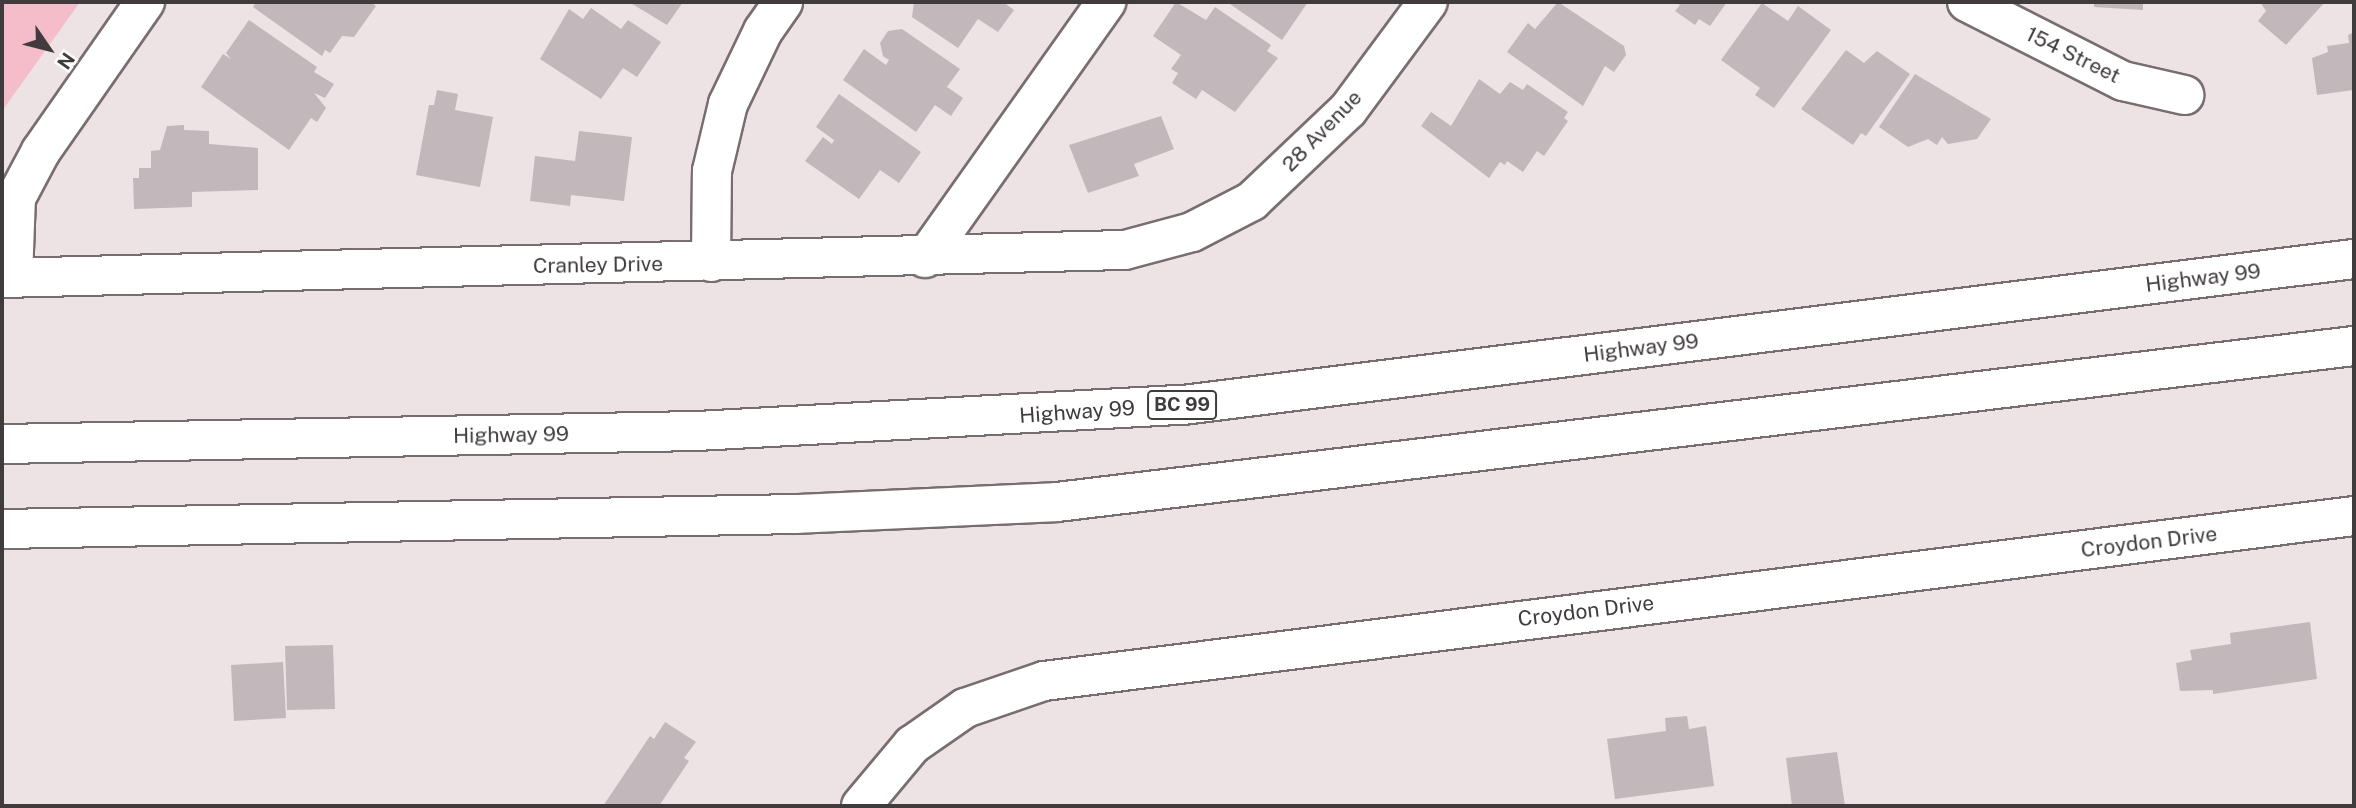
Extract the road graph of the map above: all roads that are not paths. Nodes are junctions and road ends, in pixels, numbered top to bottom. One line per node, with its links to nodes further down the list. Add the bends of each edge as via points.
1 (145, 2): 11 (main road, via 41,151 16,198)
2 (783, 2): 10 (main road, via 762,31 728,104 712,171)
3 (1106, 2): 8 (main road)
4 (1428, 2): 7 (main road, 28 Avenue, via 1348,110 1252,201)
5 (1967, 2): 6 (main road, 154 Street, via 2123,81)
6 (2185, 95)
7 (1192, 232): 8 (main road, Cranley Drive, via 1125,250)
8 (925, 258): 10 (main road, Cranley Drive)
9 (2354, 259): 13 (main road, Highway 99 / BC 99, via 1183,405 697,431)
10 (710, 262): 11 (main road, Cranley Drive)
11 (8, 278)
12 (2354, 346): 15 (main road, via 1057,502 796,514)
13 (2, 444)
14 (2354, 516): 16 (main road, Croydon Drive, via 1044,681 965,708 912,745)
15 (2, 529)
16 (861, 806)

